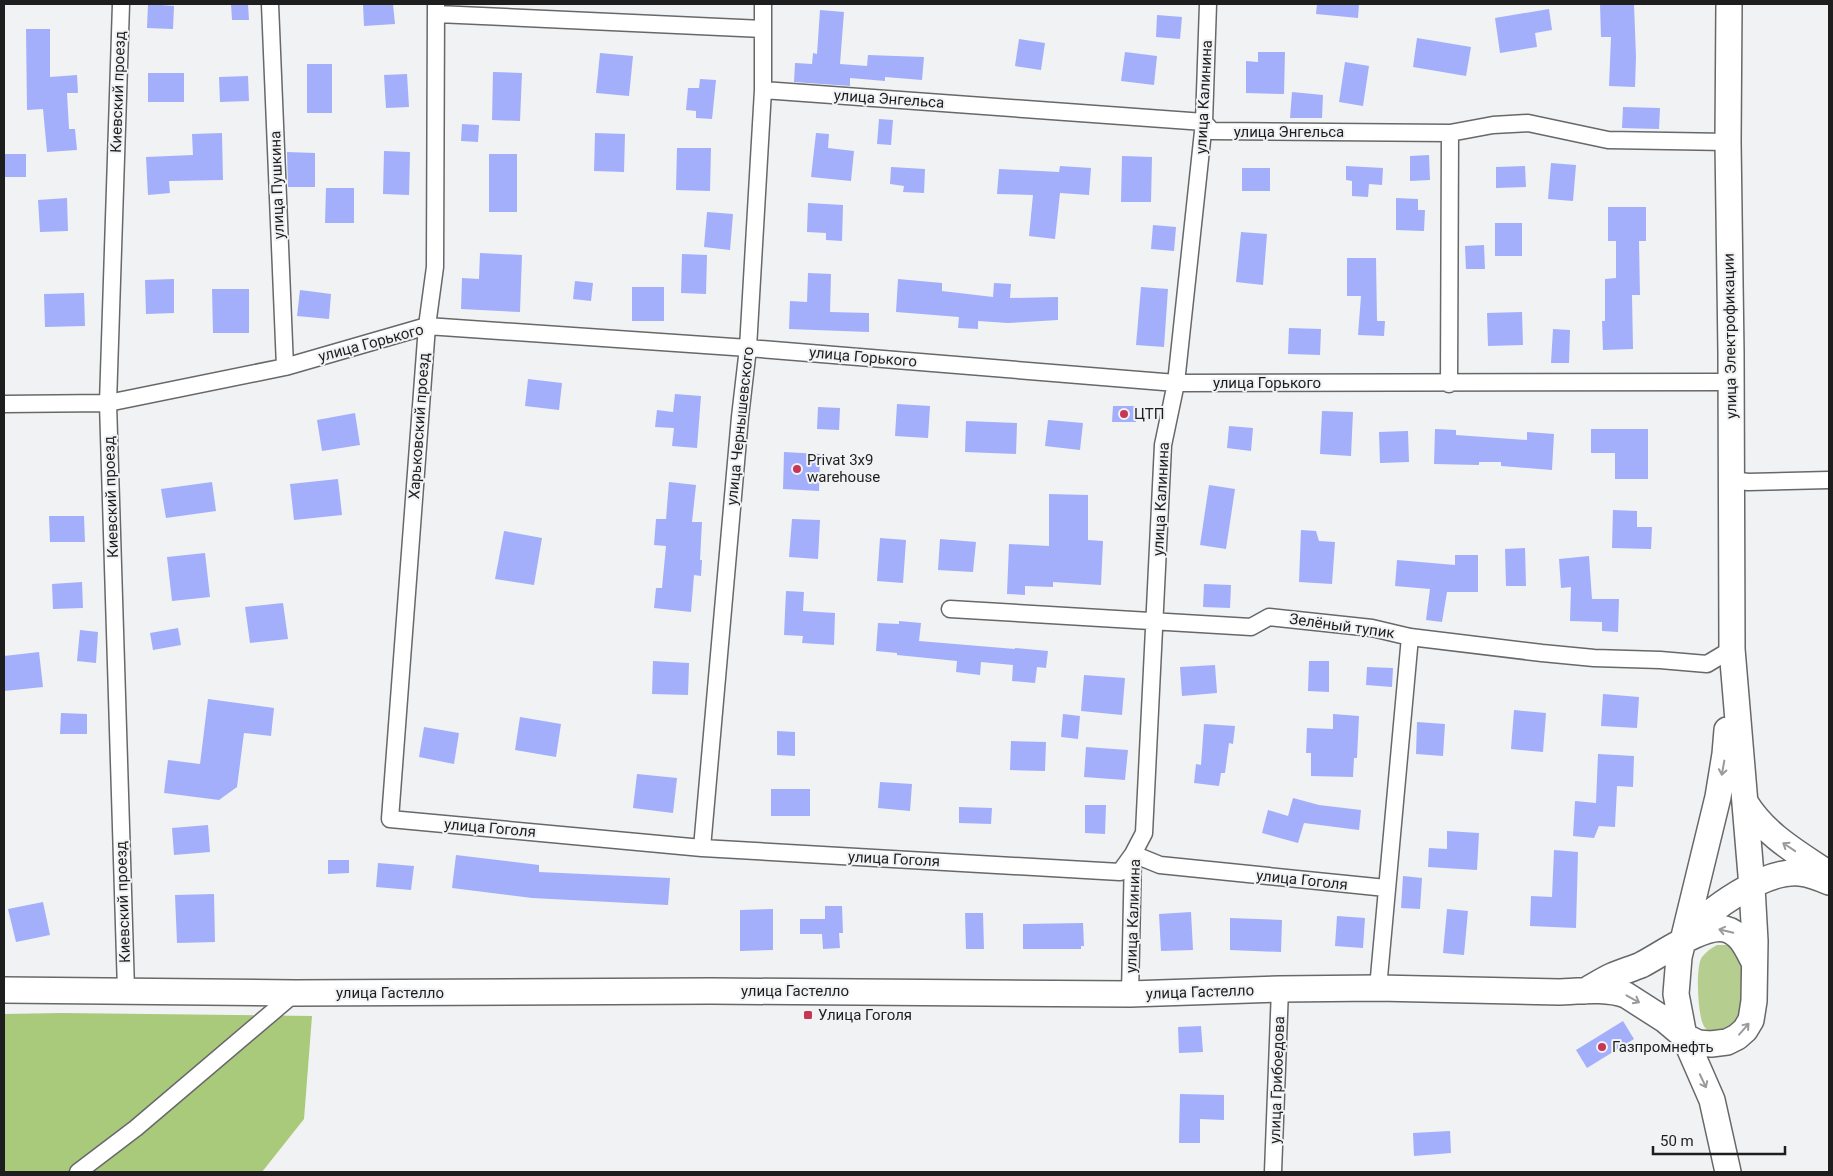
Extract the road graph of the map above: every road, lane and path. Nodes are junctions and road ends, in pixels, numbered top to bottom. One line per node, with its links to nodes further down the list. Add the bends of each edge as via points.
1 (121, 4): 18 (street, Киевский проезд)
2 (270, 4): 14 (street, улица Пушкина)
3 (763, 4): 7 (street, улица Чернышевского)
4 (1208, 4): 9 (street, улица Калинина)
5 (1729, 4): 11 (main road, улица Электрофикации)
6 (437, 9): 7 (street); 12 (street, Харьковский проезд, via 435,266)
7 (763, 29): 8 (street, улица Чернышевского)
8 (763, 90): 9 (street, улица Энгельса); 13 (street, улица Чернышевского)
9 (1204, 122): 10 (street, улица Энгельса, via 1212,131); 16 (street, улица Калинина)
10 (1450, 133): 11 (street, улица Энгельса, via 1528,123 1608,140); 17 (street)
11 (1728, 142): 15 (main road, улица Электрофикации)
12 (427, 326): 13 (street, улица Горького); 14 (street, улица Горького); 27 (street, Харьковский проезд)
13 (748, 348): 16 (street, улица Горького); 28 (street, улица Чернышевского)
14 (285, 367): 18 (street, улица Горького)
15 (1731, 382): 17 (street, улица Горького); 20 (main road, улица Электрофикации)
16 (1176, 383): 17 (street, улица Горького); 23 (street, улица Калинина, via 1163,445)
17 (1449, 384)
18 (108, 403): 19 (street, улица Горького); 39 (street, Киевский проезд)
19 (4, 404)
20 (1732, 480): 21 (street); 25 (main road, улица Электрофикации)
21 (1829, 480)
22 (950, 609): 23 (street, Зелёный тупик)
23 (1153, 620): 24 (street, Зелёный тупик, via 1251,627 1269,616 1372,628); 29 (street, улица Калинина, via 1144,833)
24 (1410, 637): 25 (street, Зелёный тупик, via 1594,658 1707,664); 33 (street)
25 (1732, 658): 26 (main road); 34 (main road, one-way to 34, via 1725,754 1718,797)
26 (1745, 801): 30 (main road, one-way to 26, via 1764,828); 32 (main road)
27 (390, 819): 28 (street, улица Гоголя)
28 (702, 848): 29 (street, улица Гоголя, via 1120,872)
29 (1133, 854): 33 (street, улица Гоголя, via 1160,865); 42 (street, улица Калинина)
30 (1829, 874)
31 (1829, 882): 32 (main road, via 1800,873 1786,873)
32 (1752, 887): 34 (main road, via 1714,908); 35 (main road)
33 (1386, 888): 36 (street)
34 (1683, 941): 35 (main road, one-way to 34, via 1745,944 1736,934 1724,929 1711,929); 40 (main road, улица Гастелло); 43 (main road, via 1676,994)
35 (1755, 964): 43 (main road, one-way to 35, via 1698,1043 1711,1044 1727,1042 1745,1030 1751,1020 1754,1001)
36 (1378, 988): 37 (main road, улица Гастелло); 40 (main road, улица Гастелло)
37 (1280, 989): 42 (main road, улица Гастелло); 45 (street, улица Грибоедова)
38 (4, 990): 39 (main road, улица Гастелло)
39 (126, 990): 41 (main road, улица Гастелло)
40 (1585, 991): 43 (main road, улица Гастелло, one-way to 43, via 1620,992)
41 (294, 993): 42 (main road, улица Гастелло, via 720,991); 44 (street, via 136,1128)
42 (1130, 994)
43 (1684, 1036): 46 (main road, one-way to 46, via 1712,1100)
44 (78, 1172)
45 (1273, 1172)
46 (1728, 1172)

